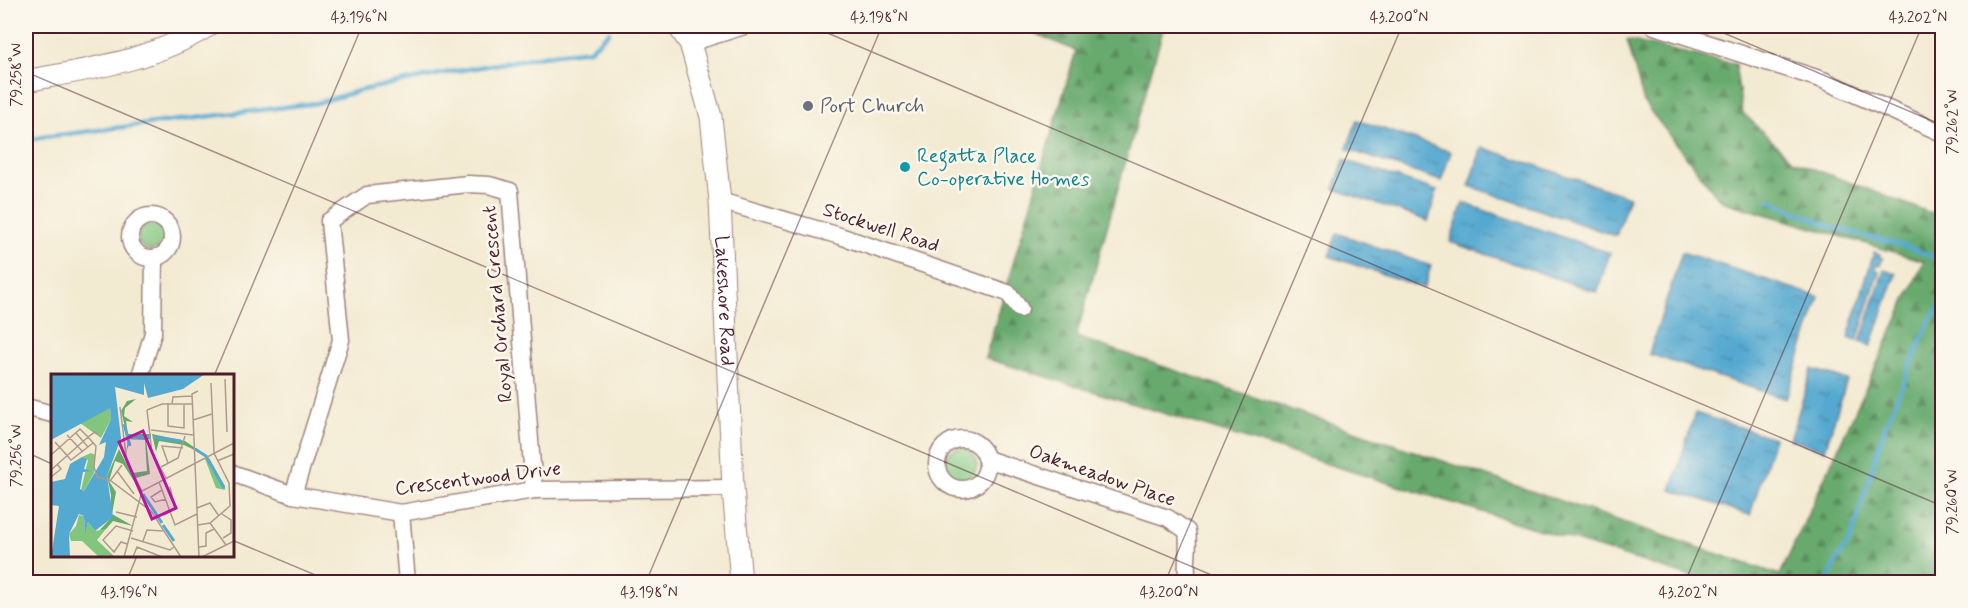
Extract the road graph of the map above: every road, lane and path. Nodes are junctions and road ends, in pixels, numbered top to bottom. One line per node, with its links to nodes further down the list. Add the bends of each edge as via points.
1 (208, 26): 6 (main road, via 144,56)
2 (678, 26): 5 (main road, Lakeshore Road)
3 (744, 26): 5 (street)
4 (1654, 26): 7 (street, via 1823,80)
5 (690, 43): 8 (main road, Lakeshore Road, via 711,117)
6 (26, 81)
7 (1942, 133)
8 (720, 201): 10 (street, Stockwell Road, via 1008,292); 16 (main road, Lakeshore Road)
9 (154, 258): 11 (street, via 153,333)
10 (1020, 309)
11 (140, 374)
12 (26, 407): 13 (street)
13 (51, 414)
14 (987, 459): 22 (street, Oakmeadow Place, via 1178,523 1187,531 1189,542)
15 (234, 474): 18 (street, Crescentwood Drive)
16 (733, 488): 17 (street, Crescentwood Drive); 21 (main road, Lakeshore Road)
17 (534, 490): 18 (street, Royal Orchard Crescent, via 510,191 489,184 468,184 367,195 329,221 341,340); 19 (street, Crescentwood Drive)
18 (293, 495): 19 (street, Crescentwood Drive)
19 (401, 513): 20 (street)
20 (407, 582)
21 (741, 582)
22 (1188, 582)

